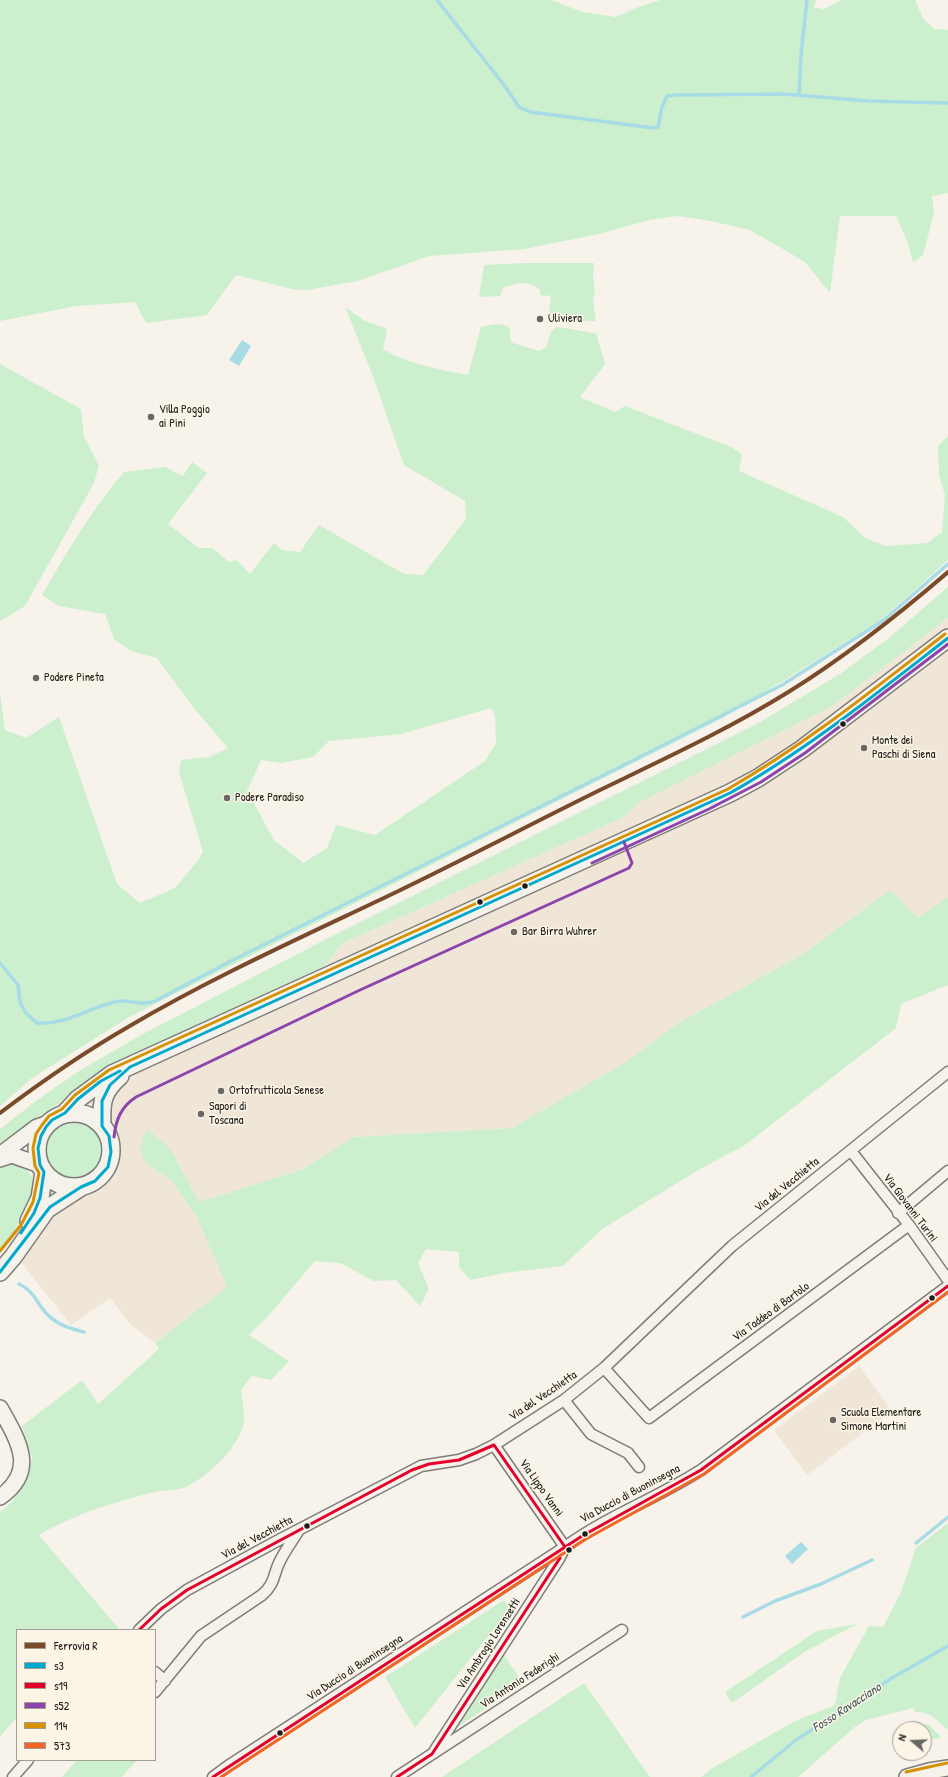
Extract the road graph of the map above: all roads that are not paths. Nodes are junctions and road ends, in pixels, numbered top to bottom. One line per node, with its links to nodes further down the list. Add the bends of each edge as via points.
1 (948, 638): 2 (main road, via 802,748 758,778 730,793)
2 (130, 1067): 4 (main road, via 101,1081 78,1098); 6 (main road, via 106,1092 101,1109)
3 (948, 1072): 7 (street, Via del Vecchietta)
4 (65, 1114): 5 (main road); 6 (main road, via 85,1115)
5 (49, 1123): 8 (street, via 37,1127); 10 (main road, via 39,1142 38,1155)
6 (102, 1126): 12 (main road, via 109,1136 112,1152 108,1167 100,1177)
7 (851, 1151): 13 (street, Via Giovanni Turini); 19 (street, Via del Vecchietta, via 732,1246)
8 (0, 1155)
9 (0, 1159): 10 (street, via 12,1155)
10 (42, 1168): 12 (main road, via 50,1178 61,1185); 15 (main road, via 37,1207 19,1236)
11 (948, 1171): 13 (street)
12 (81, 1187): 16 (main road, via 47,1210)
13 (898, 1213): 14 (street, Via Giovanni Turini)
14 (909, 1225): 17 (street, Via Giovanni Turini); 19 (street, Via Taddeo di Bartolo, via 649,1418)
15 (0, 1259)
16 (0, 1272)
17 (948, 1280)
18 (948, 1286): 26 (street, Via Duccio di Buoninsegna, via 701,1470 598,1524)
19 (604, 1368): 20 (street, Via del Vecchietta)
20 (564, 1400): 22 (street, Via del Vecchietta); 23 (street, via 591,1434 628,1453)
21 (0, 1408): 24 (street, via 11,1428 22,1458 21,1473 8,1492)
22 (494, 1445): 25 (street, Via del Vecchietta, via 460,1460 421,1466); 26 (street, Via Lippo Vanni)
23 (639, 1467)
24 (0, 1497)
25 (299, 1530): 27 (street, Via del Vecchietta, via 187,1590); 30 (street, via 281,1559 270,1588 201,1636)
26 (565, 1547): 32 (street, Via Ambrogio Lorenzetti); 36 (street, Via Duccio di Buoninsegna)
27 (140, 1629)
28 (622, 1630): 32 (street, Via Antonio Federighi)
29 (156, 1673): 30 (street)
30 (165, 1681): 31 (street)
31 (156, 1691)
32 (432, 1754): 37 (street, Via Antonio Federighi)
33 (27, 1761): 35 (street)
34 (948, 1768): 38 (street)
35 (13, 1777)
36 (213, 1777)
37 (397, 1777)
38 (907, 1777)

